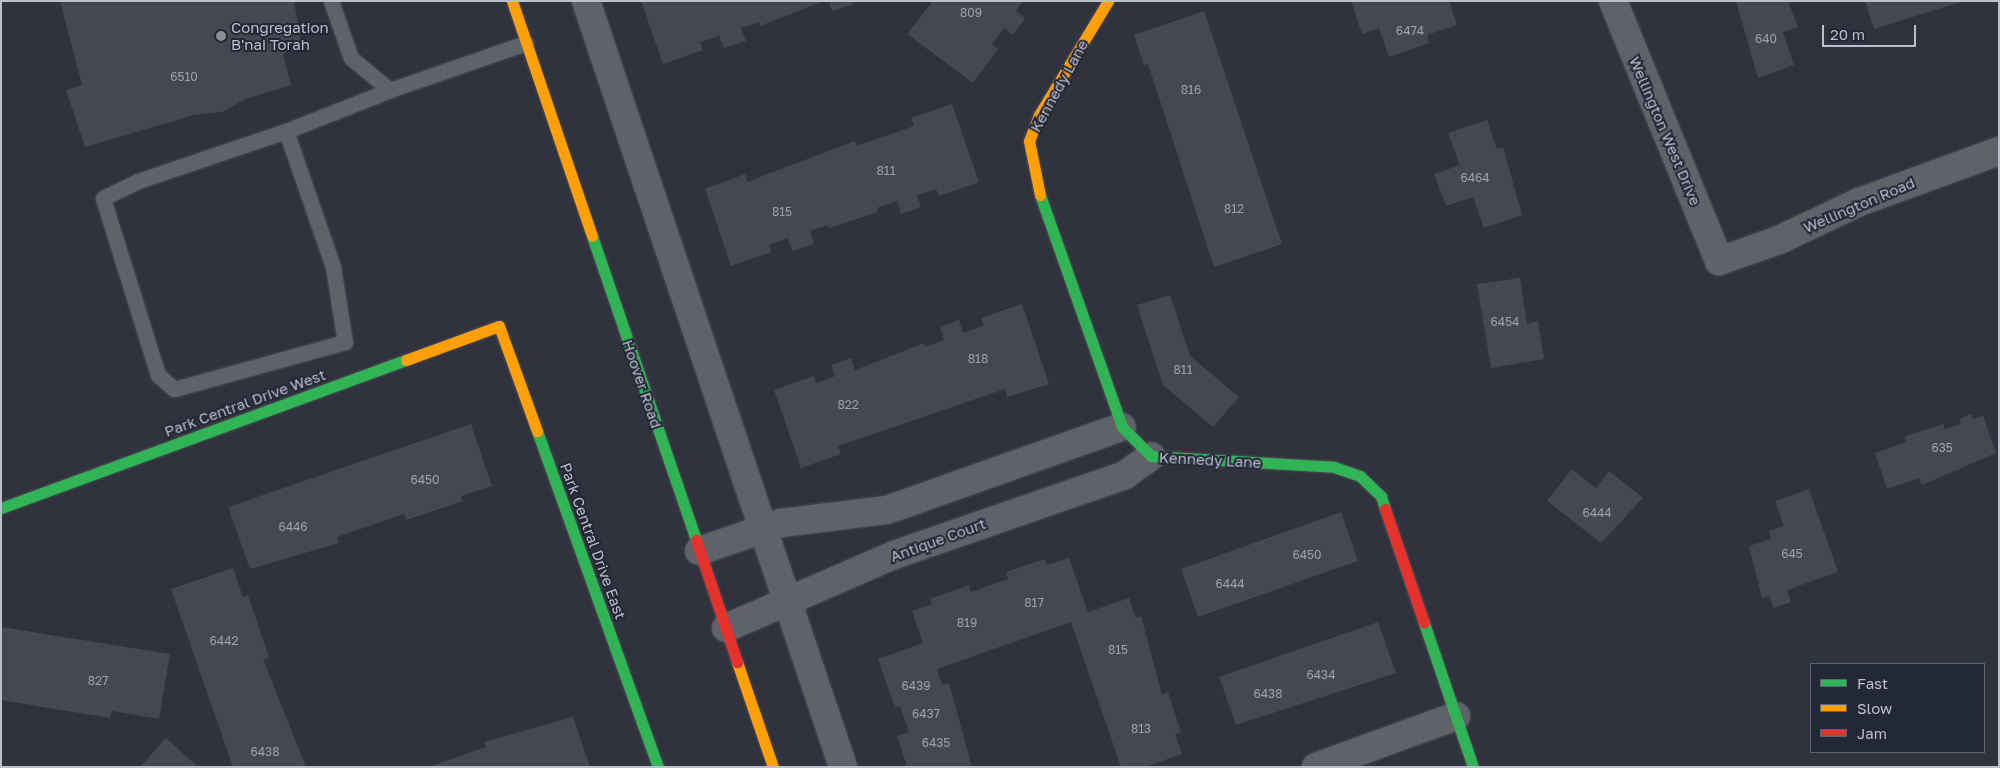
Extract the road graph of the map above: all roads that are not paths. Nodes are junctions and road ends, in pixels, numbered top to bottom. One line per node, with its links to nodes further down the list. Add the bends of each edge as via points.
1 (331, 1): 7 (lane, via 351,58)
2 (512, 1): 6 (street, Hoover Road)
3 (586, 1): 15 (street)
4 (1108, 1): 12 (street, Kennedy Lane, via 1039,115 1029,141 1032,172)
5 (1613, 1): 10 (street, Wellington West Drive)
6 (526, 43): 7 (lane); 16 (street, Hoover Road)
7 (390, 90): 8 (lane)
8 (286, 131): 8 (lane, via 138,181 103,198 158,375 174,389 345,342 334,268)
9 (1999, 151): 10 (street, Wellington Road, via 1859,202 1778,240)
10 (1719, 261)
11 (498, 326): 14 (street, Park Central Drive West); 20 (street, Park Central Drive East)
12 (1122, 427): 13 (street, Kennedy Lane); 15 (street, via 887,510)
13 (1151, 456): 17 (street, Antique Court, via 1125,475 894,555); 19 (street, Kennedy Lane, via 1334,468 1360,476 1381,496)
14 (1, 508)
15 (763, 529): 16 (street); 17 (street)
16 (699, 550): 18 (street, Hoover Road)
17 (787, 605): 18 (street, Antique Court); 22 (street)
18 (726, 628): 21 (street, Hoover Road)
19 (1456, 716): 23 (street); 24 (street, Kennedy Lane)
20 (658, 767)
21 (772, 767)
22 (843, 767)
23 (1316, 767)
24 (1473, 767)

